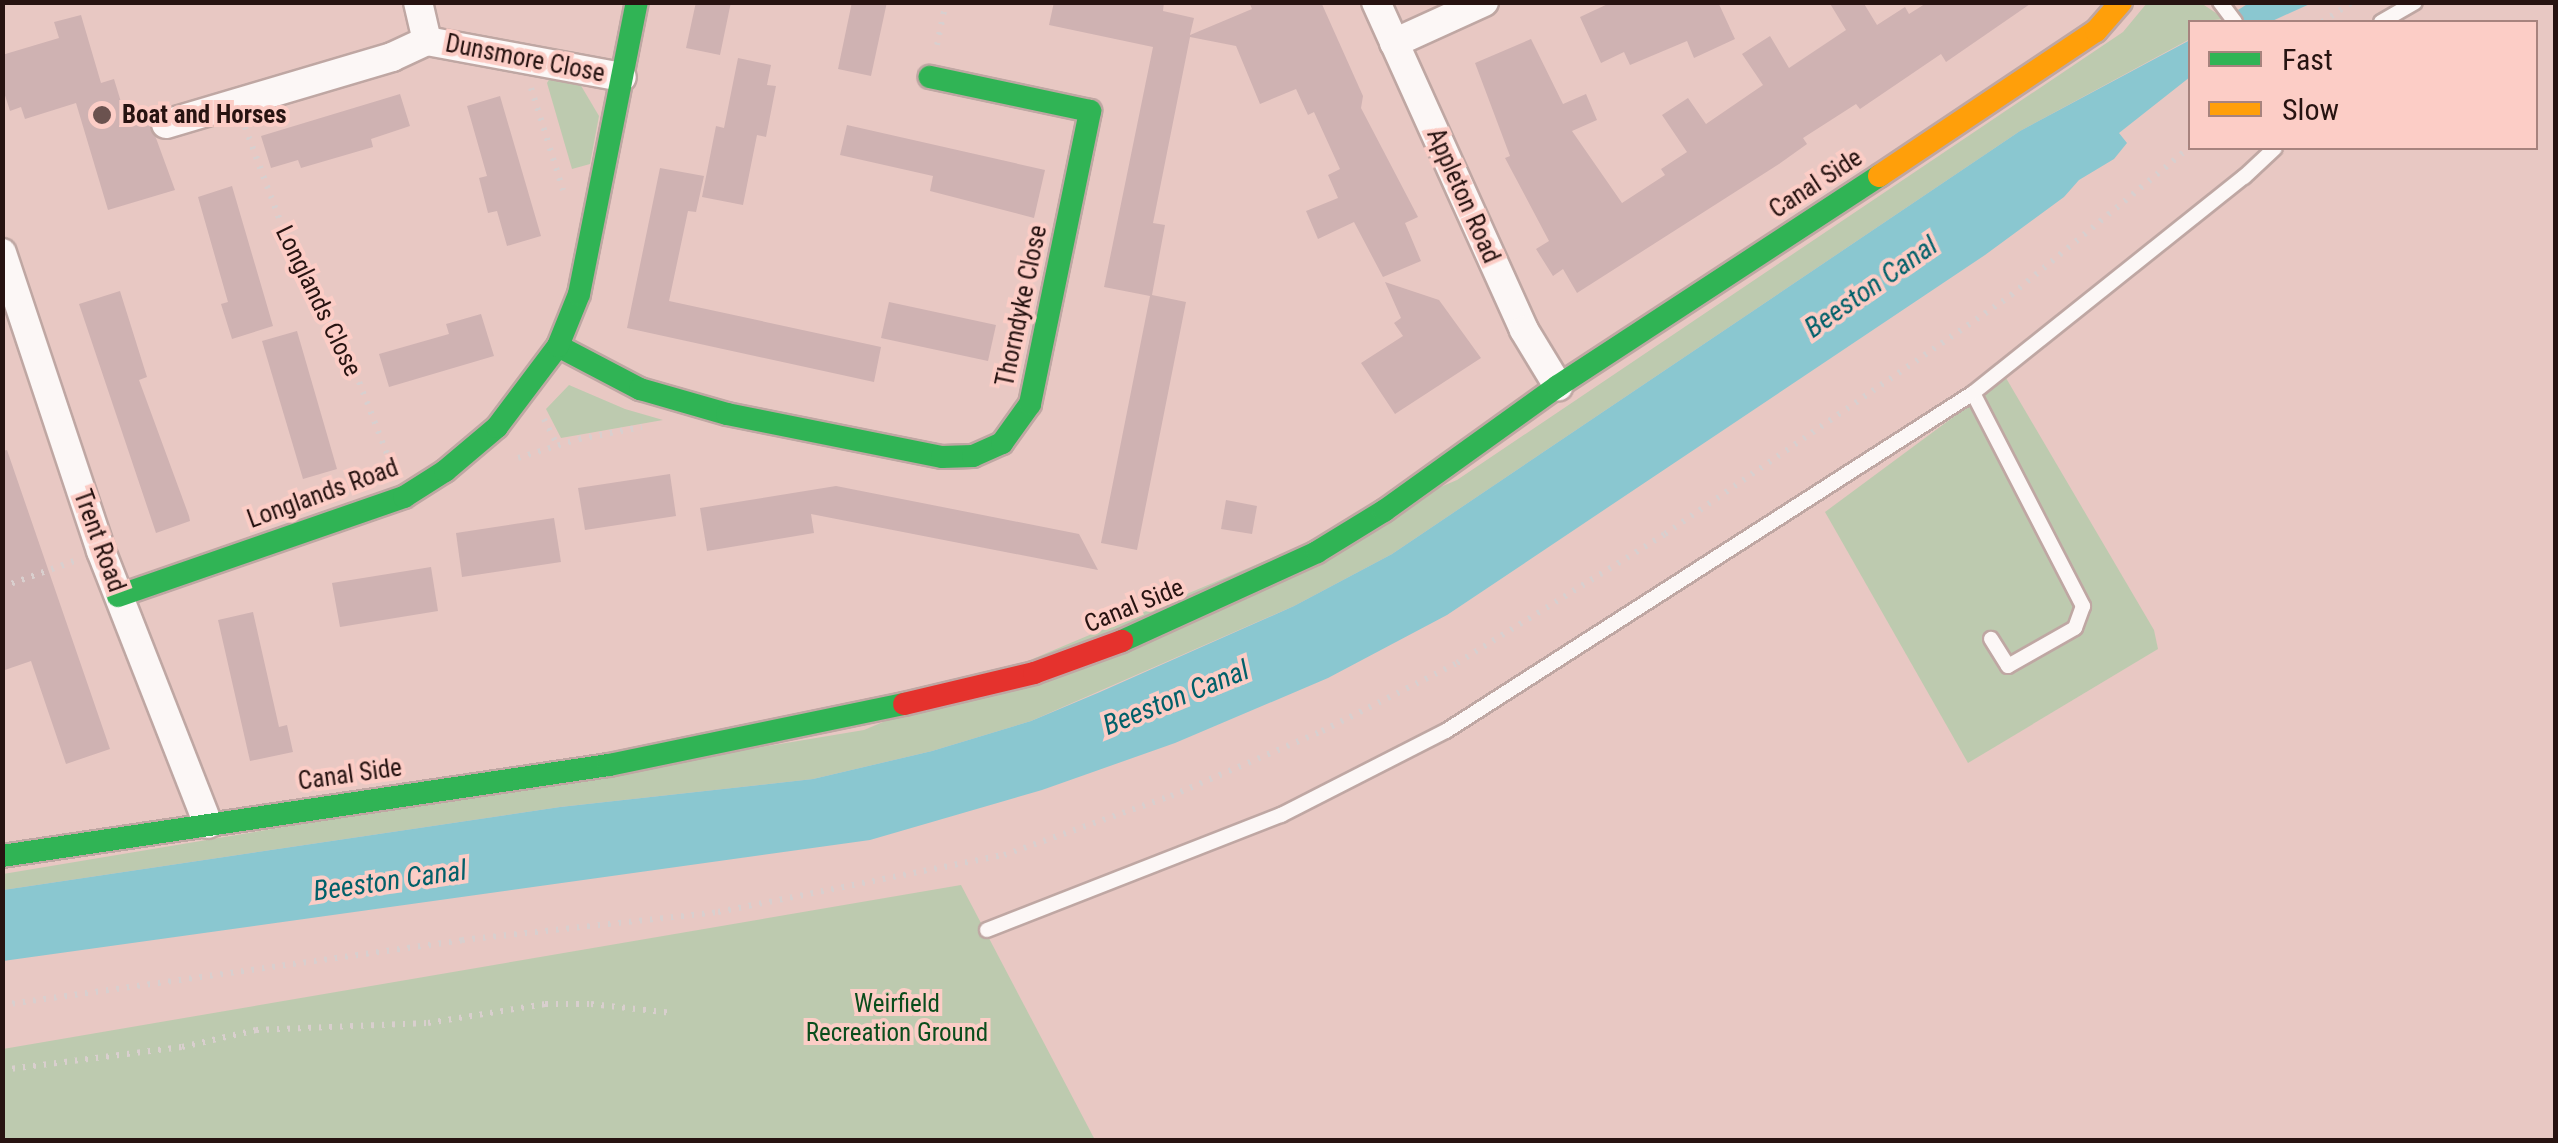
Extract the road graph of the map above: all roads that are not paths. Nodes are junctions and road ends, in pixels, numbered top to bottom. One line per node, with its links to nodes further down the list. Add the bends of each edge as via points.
1 (418, 2): 8 (street, Dunsmore Close)
2 (638, 2): 10 (street, Longlands Road)
3 (1376, 2): 9 (street, Appleton Road)
4 (1484, 2): 9 (street)
5 (2120, 2): 16 (street, Canal Side, via 2096,31 2032,76)
6 (2415, 2): 7 (lane)
7 (2385, 20)
8 (427, 41): 10 (street, Dunsmore Close); 12 (street, Dunsmore Close)
9 (1394, 43): 16 (street, Appleton Road, via 1524,330)
10 (622, 77): 15 (street, Longlands Road, via 584,274)
11 (930, 78): 15 (street, Thorndyke Close, via 1090,111 1030,404 1002,443 973,456 942,458 727,414 640,389)
12 (166, 124)
13 (2272, 150): 17 (lane)
14 (2, 253): 18 (street, Trent Road)
15 (558, 346): 18 (street, Longlands Road, via 498,427 404,496)
16 (1558, 386): 20 (street, Canal Side, via 1317,552 1157,628 1034,673 609,765)
17 (1973, 392): 19 (lane, via 2083,606 2074,628 2008,666); 22 (lane, via 1446,730 1281,815)
18 (118, 596): 20 (street, Trent Road)
19 (1991, 639)
20 (208, 824): 21 (street, Canal Side)
21 (2, 856)
22 (987, 930)

